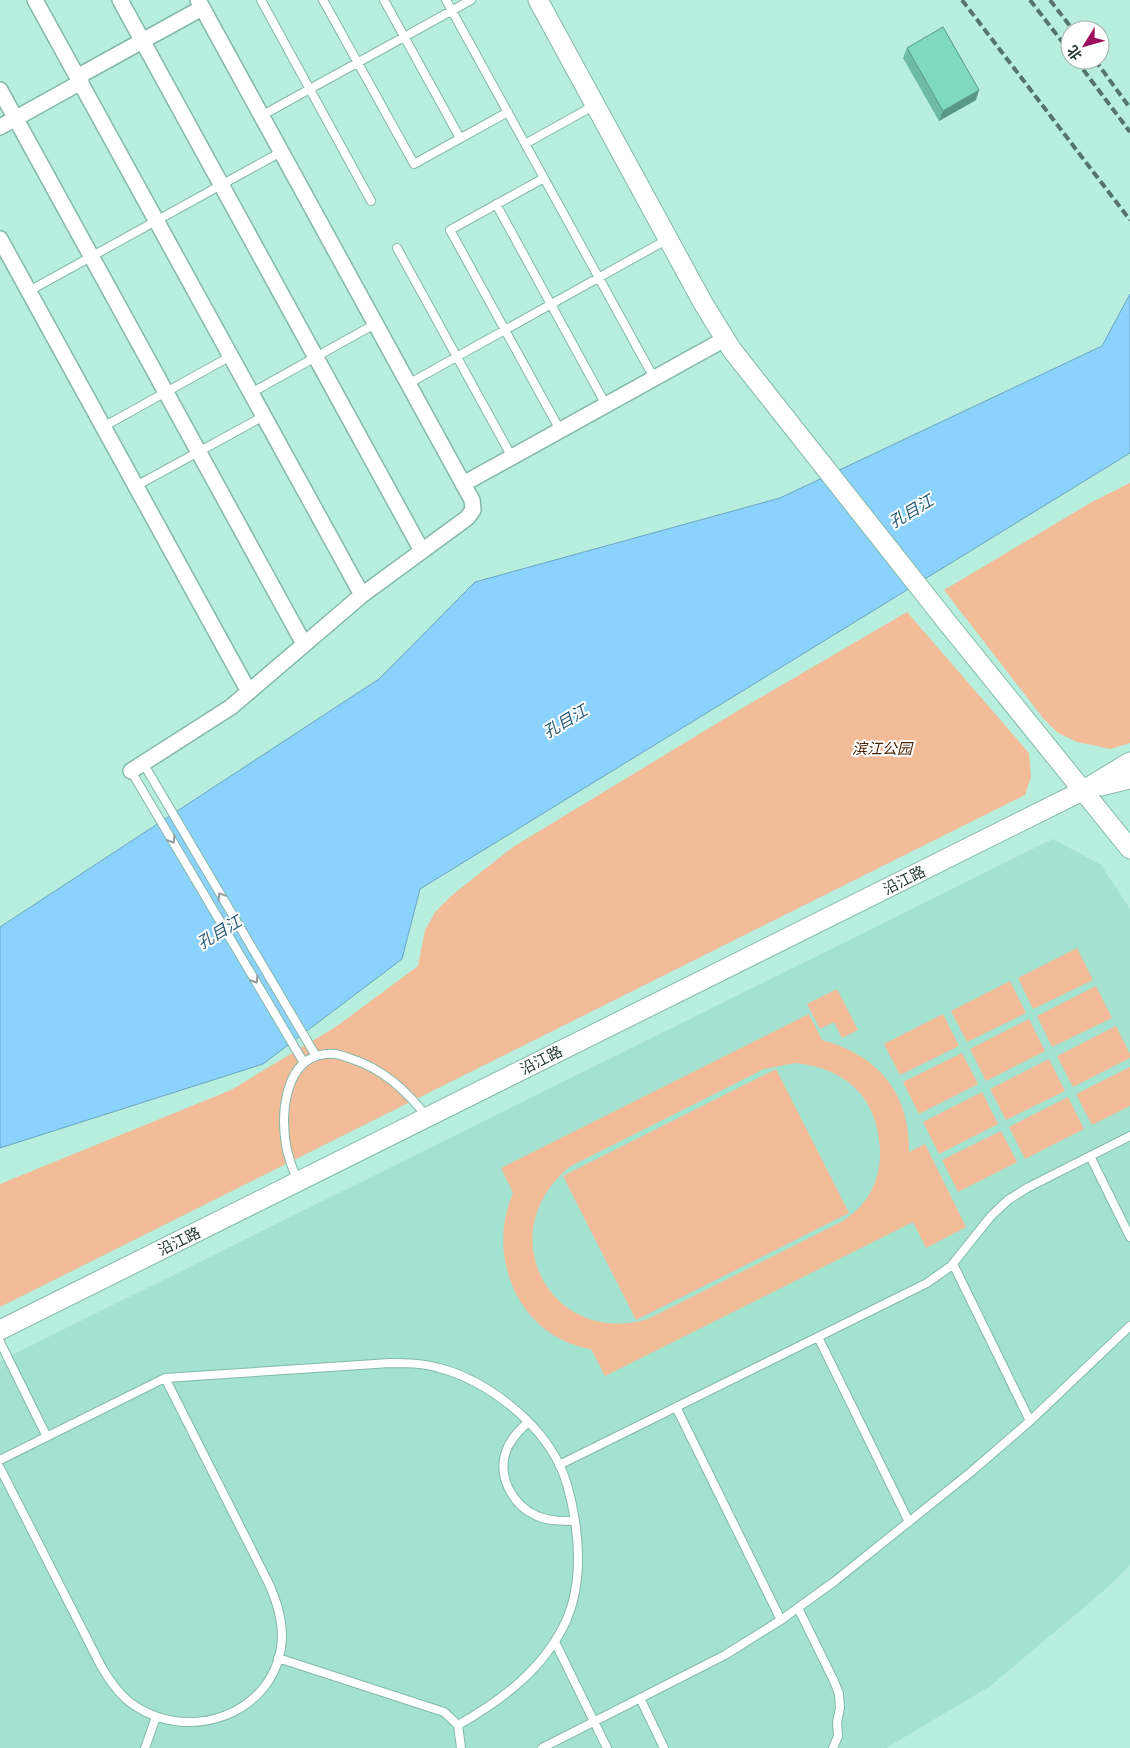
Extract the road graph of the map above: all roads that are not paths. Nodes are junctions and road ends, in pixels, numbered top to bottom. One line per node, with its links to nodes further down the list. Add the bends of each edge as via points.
1 (35, 0): 14 (street)
2 (120, 0): 12 (street)
3 (261, 0): 15 (lane)
4 (324, 0): 13 (lane)
5 (384, 0): 11 (lane)
6 (446, 0): 10 (lane)
7 (471, 0): 10 (lane)
8 (538, 0): 17 (street)
9 (200, 4): 12 (street); 19 (street)
10 (452, 11): 11 (lane); 18 (lane)
11 (404, 37): 13 (lane); 22 (lane)
12 (142, 41): 14 (street); 26 (street)
13 (358, 63): 15 (lane); 22 (lane, via 414,164)
14 (79, 80): 20 (street); 29 (street)
15 (310, 89): 19 (lane); 27 (lane)
16 (0, 90): 20 (street)
17 (595, 105): 23 (lane); 31 (street)
18 (508, 112): 22 (lane); 23 (lane)
19 (261, 116): 24 (street)
20 (16, 118): 21 (street); 33 (street)
21 (0, 127)
22 (460, 138)
23 (525, 144): 25 (lane)
24 (281, 152): 26 (lane); 37 (street)
25 (544, 178): 28 (lane); 34 (lane)
26 (222, 185): 29 (lane); 41 (street)
27 (371, 201)
28 (496, 204): 36 (lane); 38 (lane, via 450,230)
29 (156, 220): 33 (lane); 40 (street)
30 (0, 239): 35 (street)
31 (668, 240): 34 (lane); 39 (street)
32 (397, 248): 42 (lane)
33 (92, 256): 35 (lane); 45 (street)
34 (599, 278): 36 (lane); 43 (lane)
35 (29, 291): 49 (street)
36 (551, 304): 38 (lane); 47 (lane)
37 (375, 324): 41 (lane); 44 (street)
38 (505, 330): 42 (lane); 50 (lane)
39 (724, 339): 43 (street); 62 (street)
40 (231, 356): 45 (lane); 46 (street)
41 (316, 357): 46 (lane); 55 (street)
42 (457, 357): 44 (lane); 52 (lane)
43 (654, 378): 47 (street)
44 (408, 384): 53 (street)
45 (166, 392): 49 (lane); 51 (street)
46 (251, 393): 48 (street)
47 (606, 405): 50 (street)
48 (264, 416): 51 (lane); 56 (street)
49 (103, 427): 54 (street)
50 (560, 430): 52 (street)
51 (198, 452): 54 (lane); 57 (street)
52 (512, 457): 53 (street)
53 (463, 484): 55 (street, via 472,500 473,510)
54 (136, 486): 58 (street)
55 (422, 551): 56 (street)
56 (362, 595): 57 (street)
57 (304, 644): 58 (street)
58 (249, 692): 60 (street)
59 (1130, 762): 62 (street, 沿江路)
60 (137, 767): 64 (lane, one-way to 60, via 159,791); 65 (lane, one-way to 65, via 147,798)
61 (1130, 779): 62 (street, 沿江路)
62 (1082, 791): 63 (street); 66 (street, 沿江路)
63 (1130, 848)
64 (316, 1056): 65 (lane); 66 (lane, via 344,1056 376,1068 404,1090)
65 (304, 1064): 69 (lane, via 291,1082 285,1113 286,1147)
66 (428, 1117): 69 (street, 沿江路)
67 (1130, 1136): 68 (lane)
68 (1090, 1156): 70 (lane); 71 (lane, via 1008,1200)
69 (298, 1182): 73 (street, 沿江路)
70 (1130, 1237)
71 (953, 1264): 74 (lane, via 927,1282); 78 (lane)
72 (1130, 1326): 78 (lane)
73 (0, 1330)
74 (818, 1337): 77 (lane); 85 (lane)
75 (0, 1342): 80 (lane)
76 (165, 1378): 79 (lane, via 414,1363 463,1376 488,1389); 80 (lane); 89 (lane, via 276,1598 282,1637)
77 (676, 1407): 82 (lane); 87 (lane)
78 (1030, 1421): 85 (lane)
79 (528, 1422): 82 (lane); 84 (lane, via 511,1441 504,1459 509,1490 522,1507 538,1516)
80 (47, 1437): 81 (lane)
81 (0, 1460)
82 (560, 1465): 84 (lane)
83 (0, 1468): 91 (lane, via 112,1684 126,1699)
84 (575, 1521): 88 (lane, via 577,1583 566,1621)
85 (909, 1522): 86 (lane)
86 (798, 1608): 87 (lane); 99 (lane, via 839,1694 838,1736)
87 (781, 1620): 90 (lane, via 725,1655)
88 (555, 1642): 92 (lane); 93 (lane, via 520,1683)
89 (278, 1658): 91 (lane, via 272,1675 261,1690 232,1713 215,1721 197,1723 179,1723); 93 (lane, via 444,1712)
90 (640, 1698): 92 (lane); 98 (lane)
91 (156, 1716): 94 (lane)
92 (594, 1721): 96 (lane); 97 (lane)
93 (458, 1726): 95 (lane)
94 (145, 1748)
95 (461, 1748)
96 (542, 1748)
97 (607, 1748)
98 (664, 1748)
99 (833, 1748)

